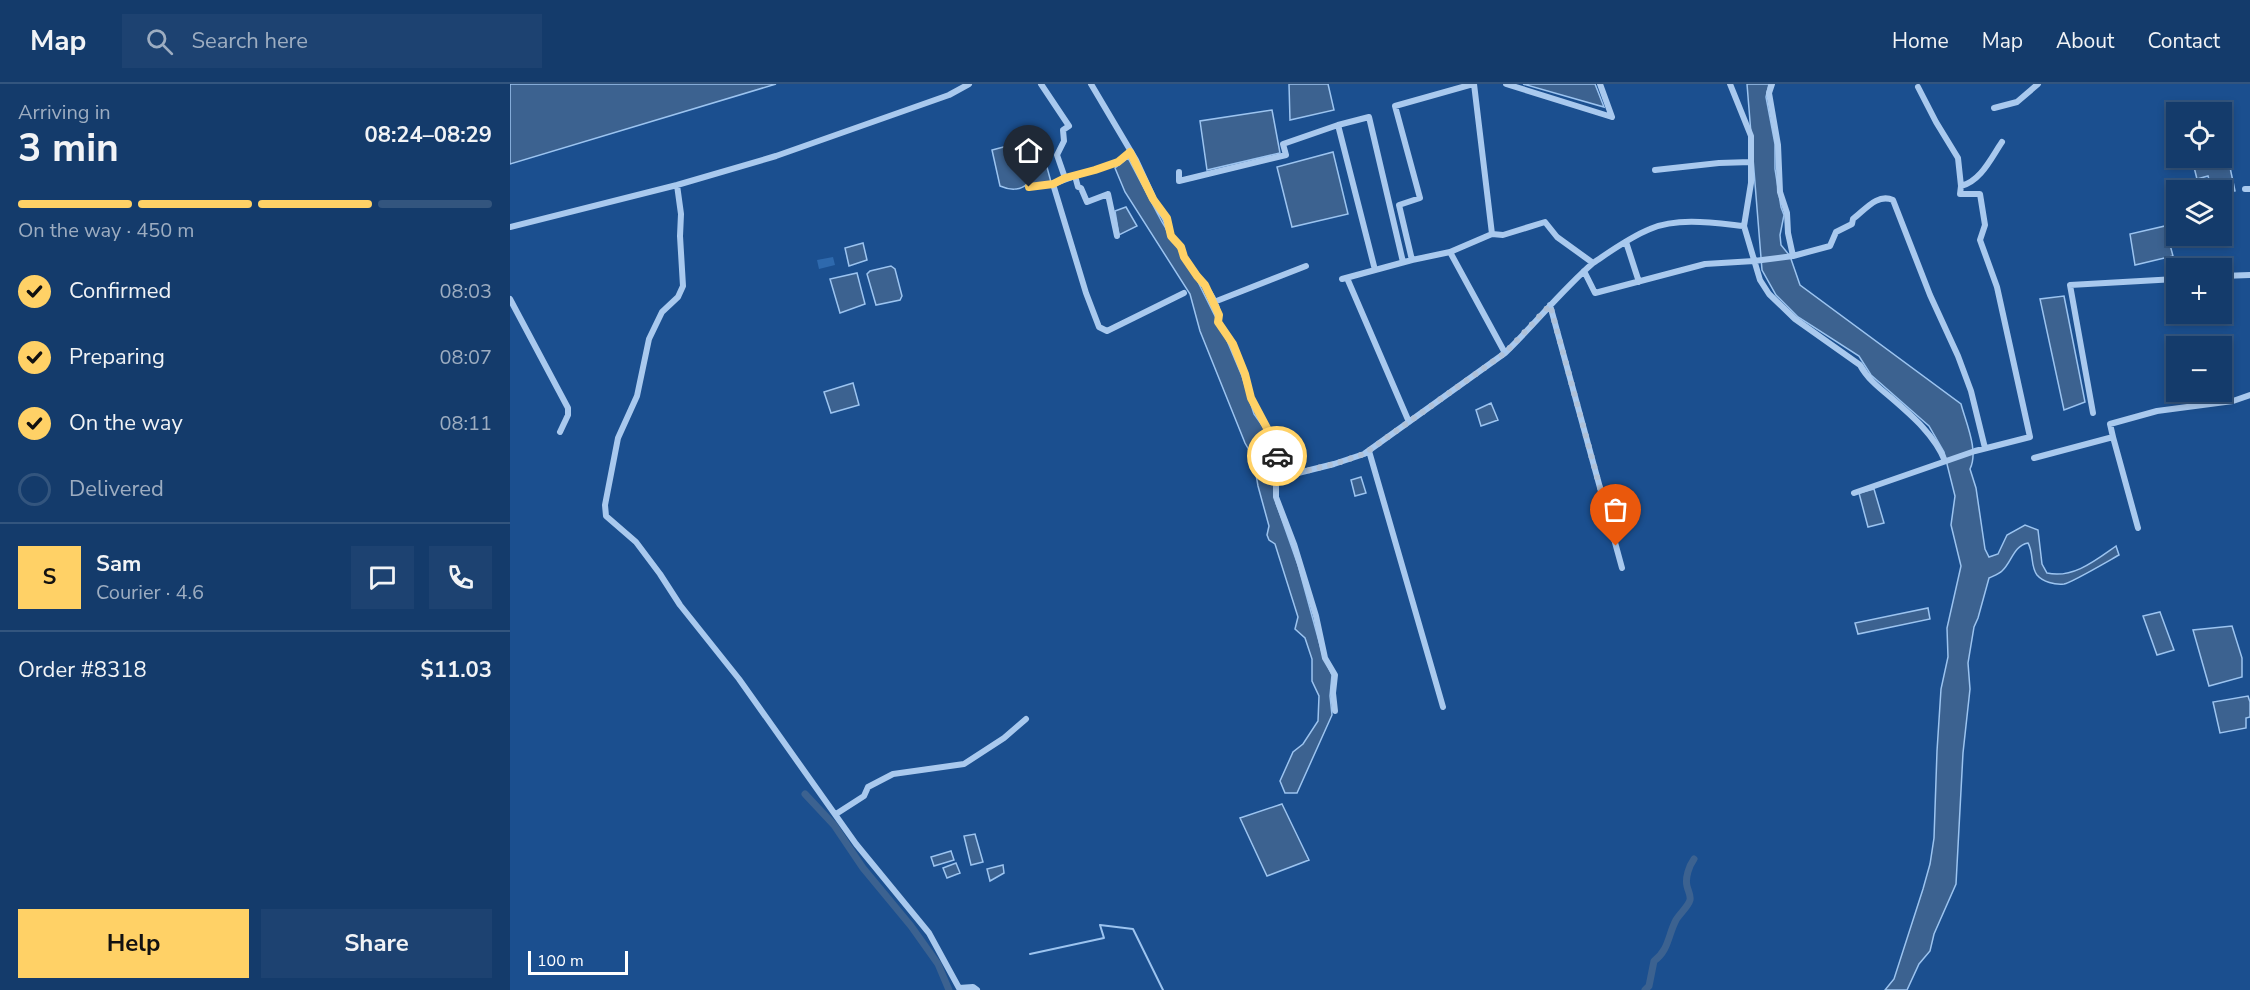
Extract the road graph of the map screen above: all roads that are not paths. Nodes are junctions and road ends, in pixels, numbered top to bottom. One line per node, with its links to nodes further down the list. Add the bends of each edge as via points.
1 (969, 84): 22 (street, via 949,95 776,156)
2 (1041, 84): 20 (street, via 1069,126 1064,130 1057,155)
3 (1091, 84): 15 (street)
4 (1474, 84): 27 (street); 32 (street, via 1395,106 1420,198 1400,205)
5 (1506, 84): 6 (street, via 1612,117)
6 (1600, 84)
7 (1730, 84): 16 (street, via 1751,136)
8 (1772, 84): 31 (street, via 1769,93 1778,145 1780,192 1787,213)
9 (1925, 84): 11 (street)
10 (2038, 84): 12 (street, via 2017,102)
11 (1918, 85): 23 (street, via 1958,159)
12 (1994, 108)
13 (1338, 125): 18 (street, via 1283,144 1286,155 1179,181); 34 (street, via 1368,117); 37 (street)
14 (2002, 142): 23 (street, via 1982,172 1969,184)
15 (1130, 152): 19 (street, via 1118,162); 45 (street, via 1167,218 1171,236)
16 (1751, 162): 17 (street); 26 (street)
17 (1655, 170)
18 (1179, 172)
19 (1075, 176): 20 (street); 28 (street, via 1087,202 1108,194)
20 (1065, 178): 21 (street)
21 (1053, 184): 24 (street); 43 (street, via 1099,327 1107,331)
22 (677, 185): 25 (street); 64 (street, via 683,286 678,297 662,312 649,339 637,396 618,438 605,512 608,520 636,542)
23 (1960, 186): 53 (street, via 1960,194 1980,194 1985,225 1980,240 1997,287 2030,437)
24 (1029, 187)
25 (510, 226)
26 (1744, 226): 29 (street, via 1670,224 1651,228); 33 (street)
27 (1492, 234): 30 (street); 35 (street, via 1503,235 1545,222 1557,237)
28 (1117, 237)
29 (1626, 242): 35 (street); 42 (street)
30 (1450, 252): 32 (street); 47 (street)
31 (1792, 256): 33 (street); 53 (street, via 1830,246 1836,232 1852,224 1878,199 1893,200 1971,391)
32 (1412, 260): 34 (street)
33 (1756, 261): 42 (street, via 1705,264); 56 (street, via 1760,280 1769,294 1795,319 1860,366 1924,428)
34 (1403, 262): 37 (street)
35 (1593, 263): 38 (street)
36 (1306, 266): 45 (street)
37 (1375, 270): 50 (street, via 1345,278)
38 (1584, 271): 42 (street, via 1595,294); 46 (street)
39 (2250, 275): 40 (street)
40 (2232, 276)
41 (2166, 280): 49 (street, via 2070,285)
42 (1639, 282)
43 (1184, 293)
44 (510, 299): 51 (street, via 568,408)
45 (1214, 302): 57 (street, via 1218,322 1233,344 1251,398 1276,445)
46 (1550, 305): 47 (street); 60 (street)
47 (1505, 353): 50 (street)
48 (2250, 395): 52 (street, via 2233,401 2157,411 2110,424)
49 (2093, 413)
50 (1409, 422): 54 (street)
51 (560, 432)
52 (2113, 437): 55 (street); 59 (street)
53 (1985, 448): 56 (street)
54 (1369, 451): 57 (street); 61 (street)
55 (2034, 458)
56 (1945, 461): 58 (street)
57 (1278, 478): 62 (street, via 1278,505 1317,616 1325,658 1335,675)
58 (1854, 493)
59 (2139, 528)
60 (1622, 568)
61 (1443, 706)
62 (1335, 711)
63 (1026, 719): 64 (street, via 964,764 893,774 868,787 864,796)
64 (836, 814): 65 (street, via 930,933 959,988)
65 (977, 990)

